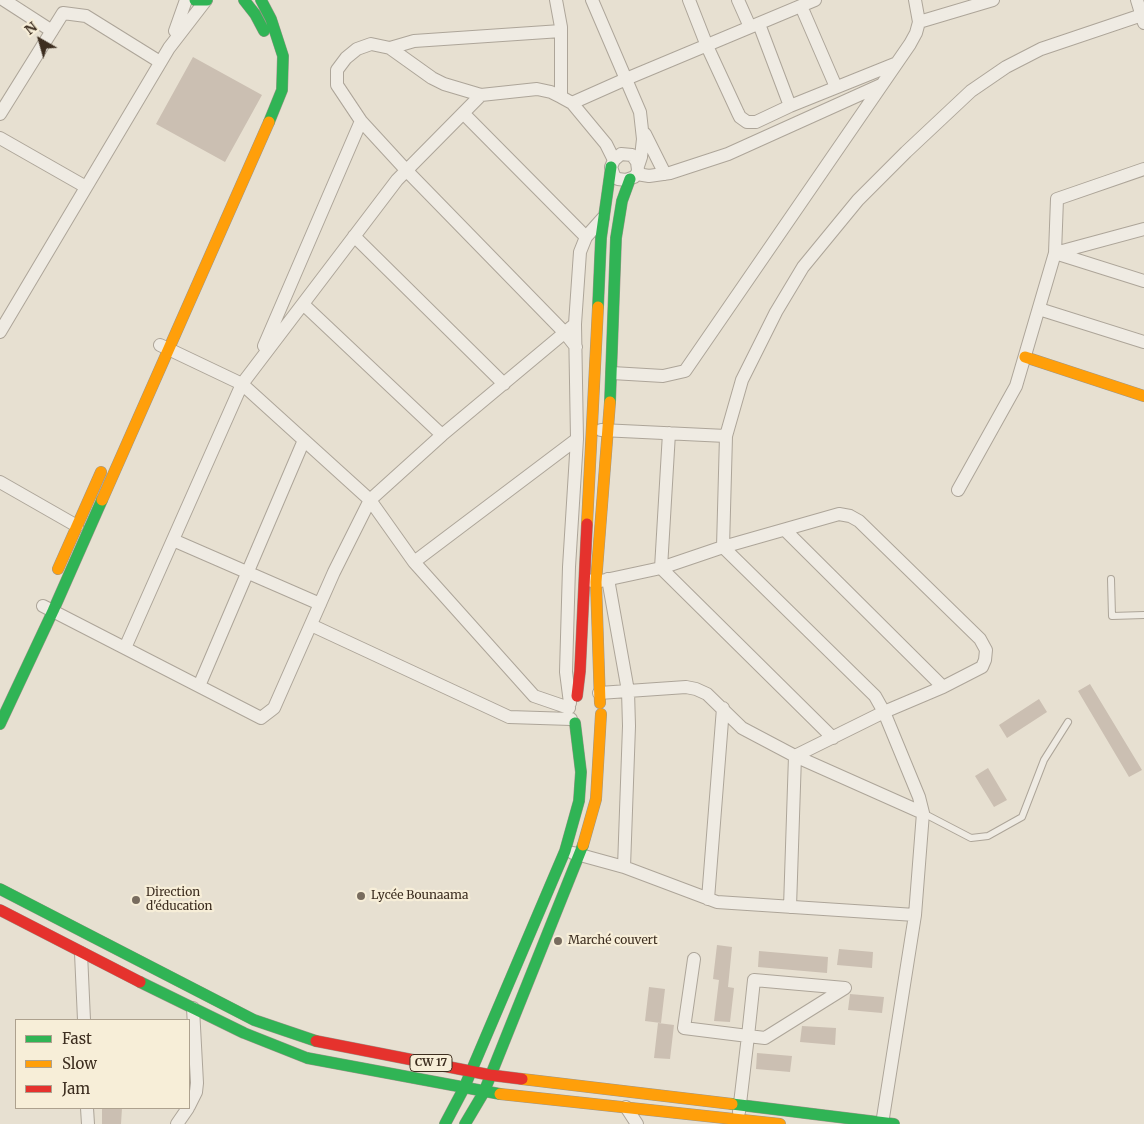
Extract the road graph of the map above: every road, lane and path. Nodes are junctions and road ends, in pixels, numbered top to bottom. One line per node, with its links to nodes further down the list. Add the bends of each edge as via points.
1 (4, 0): 19 (street)
2 (186, 0): 22 (street)
3 (195, 0): 4 (street)
4 (207, 0): 22 (street)
5 (244, 0): 55 (street, via 261,25 271,58 273,83 266,111)
6 (261, 0): 55 (street, via 283,56 282,90 271,123)
7 (556, 0): 20 (street)
8 (592, 0): 26 (street)
9 (689, 0): 21 (street)
10 (738, 0): 18 (street)
11 (815, 0): 15 (street)
12 (914, 0): 17 (street)
13 (993, 0): 17 (street)
14 (1137, 0): 16 (street)
15 (801, 6): 18 (street); 28 (street)
16 (1143, 19): 67 (street, via 1042,49 1006,67 971,91 865,193 803,267 776,312 742,380)
17 (919, 22): 25 (street)
18 (754, 26): 21 (street); 31 (street)
19 (52, 31): 24 (street, via 63,14 86,16); 33 (street)
20 (561, 31): 23 (street, via 414,41); 30 (street)
21 (706, 46): 26 (street); 31 (street, via 743,120 756,122)
22 (169, 48): 24 (street)
23 (390, 48): 29 (street, via 444,84); 34 (street, via 371,44 357,49 337,70 337,85)
24 (160, 62): 42 (street)
25 (898, 62): 27 (street); 28 (street)
26 (626, 79): 30 (street); 35 (street, via 640,112)
27 (881, 85): 41 (street, via 755,143); 59 (street, via 685,371 663,376)
28 (836, 87): 31 (street)
29 (481, 95): 30 (street, via 537,90 551,92); 32 (street)
30 (566, 100): 37 (street)
31 (790, 106)
32 (463, 113): 39 (street); 46 (street)
33 (0, 114)
34 (361, 121): 39 (street); 58 (street)
35 (642, 130): 37 (street); 40 (street, via 643,148); 41 (street)
36 (0, 138): 42 (street)
37 (618, 159): 40 (street, via 628,154 635,158); 40 (street, via 614,176 626,180); 43 (street)
38 (1144, 169): 47 (street, via 1057,199)
39 (406, 170): 45 (street); 53 (street)
40 (635, 173): 41 (street, via 648,176); 59 (street, via 622,201 617,225)
41 (665, 174)
42 (86, 187): 52 (street)
43 (603, 218): 46 (street); 63 (street)
44 (1144, 229): 47 (street)
45 (354, 236): 49 (street); 61 (street)
46 (586, 236): 51 (street, via 580,252)
47 (1055, 253): 48 (street); 50 (street)
48 (1144, 281)
49 (302, 304): 58 (street); 66 (street)
50 (1039, 309): 54 (street); 57 (street)
51 (575, 324): 53 (street); 56 (street)
52 (0, 332)
53 (565, 333): 56 (street); 61 (street)
54 (1144, 342)
55 (165, 347): 60 (street); 73 (street); 83 (street)
56 (576, 347): 68 (street)
57 (1025, 357): 62 (street); 71 (street, via 1016,386)
58 (256, 364): 60 (street)
59 (612, 373): 64 (street)
60 (242, 384): 69 (street); 75 (street)
61 (504, 384): 66 (street)
62 (1144, 396)
63 (591, 430): 64 (street); 81 (street)
64 (608, 430): 65 (street); 81 (street)
65 (668, 433): 67 (street); 78 (street)
66 (442, 435): 72 (street)
67 (726, 436): 76 (street)
68 (577, 439): 77 (street); 94 (street, via 566,672)
69 (304, 440): 72 (street); 79 (street)
70 (0, 482): 73 (street)
71 (958, 490)
72 (370, 500): 77 (street); 82 (street)
73 (77, 526): 83 (street)
74 (785, 530): 76 (street); 88 (street); 88 (street, via 839,514 859,521 980,639 986,650 982,667)
75 (173, 540): 79 (street); 86 (street)
76 (723, 547): 78 (street); 93 (street, via 874,696)
77 (414, 562): 94 (street, via 534,696)
78 (661, 568): 81 (street); 97 (street)
79 (248, 572): 82 (street); 87 (street)
80 (1112, 579): 84 (lane, via 1112,616)
81 (596, 580): 89 (street); 91 (street); 94 (street, via 580,671)
82 (320, 604): 85 (street)
83 (48, 609): 86 (street); 90 (street); 96 (street)
84 (1144, 615)
85 (311, 625): 87 (street, via 274,708 261,718); 94 (street, via 509,717)
86 (125, 648): 87 (street)
87 (199, 686)
88 (944, 687): 93 (street)
89 (628, 691): 91 (street); 92 (street, via 691,688 707,694); 102 (street)
90 (0, 703)
91 (600, 703): 94 (street, via 588,694); 94 (street, via 595,723); 101 (street, via 596,799)
92 (723, 708): 98 (street, via 742,728); 104 (street)
93 (884, 712): 97 (street); 99 (street)
94 (577, 714): 100 (street, via 579,801)
95 (1068, 722): 99 (lane, via 1044,760 1022,816 988,836 971,838)
96 (0, 724)
97 (833, 738): 98 (street)
98 (795, 756): 99 (street); 105 (street)
99 (923, 813): 107 (street)
100 (565, 851): 101 (street); 113 (street)
101 (580, 856): 102 (street); 114 (street)
102 (624, 866): 104 (street)
103 (0, 889): 113 (street, CW 17, via 254,1020 310,1040)
104 (708, 899): 105 (street)
105 (790, 907): 107 (street)
106 (0, 910): 108 (street, CW 17)
107 (915, 915): 129 (street)
108 (81, 953): 110 (street, CW 17); 111 (street)
109 (694, 959): 112 (street, via 684,1028)
110 (193, 1008): 115 (street, CW 17, via 307,1058); 117 (street, via 197,1083)
111 (84, 1019)
112 (748, 1036): 112 (street, via 754,980 845,988 765,1038); 118 (street)
113 (471, 1070): 114 (street, CW 17); 115 (street)
114 (490, 1075): 116 (street); 118 (street, CW 17)
115 (464, 1088): 116 (street, CW 17); 125 (street)
116 (484, 1092): 119 (street, CW 17); 126 (street)
117 (190, 1103)
118 (740, 1106): 122 (street); 129 (street, CW 17)
119 (626, 1107): 122 (street, CW 17); 127 (street)
120 (88, 1109): 123 (street)
121 (187, 1109): 124 (street)
122 (738, 1120): 128 (street, CW 17)
123 (88, 1124)
124 (177, 1124)
125 (445, 1124)
126 (465, 1124)
127 (637, 1124)
128 (780, 1124)
129 (886, 1124)

